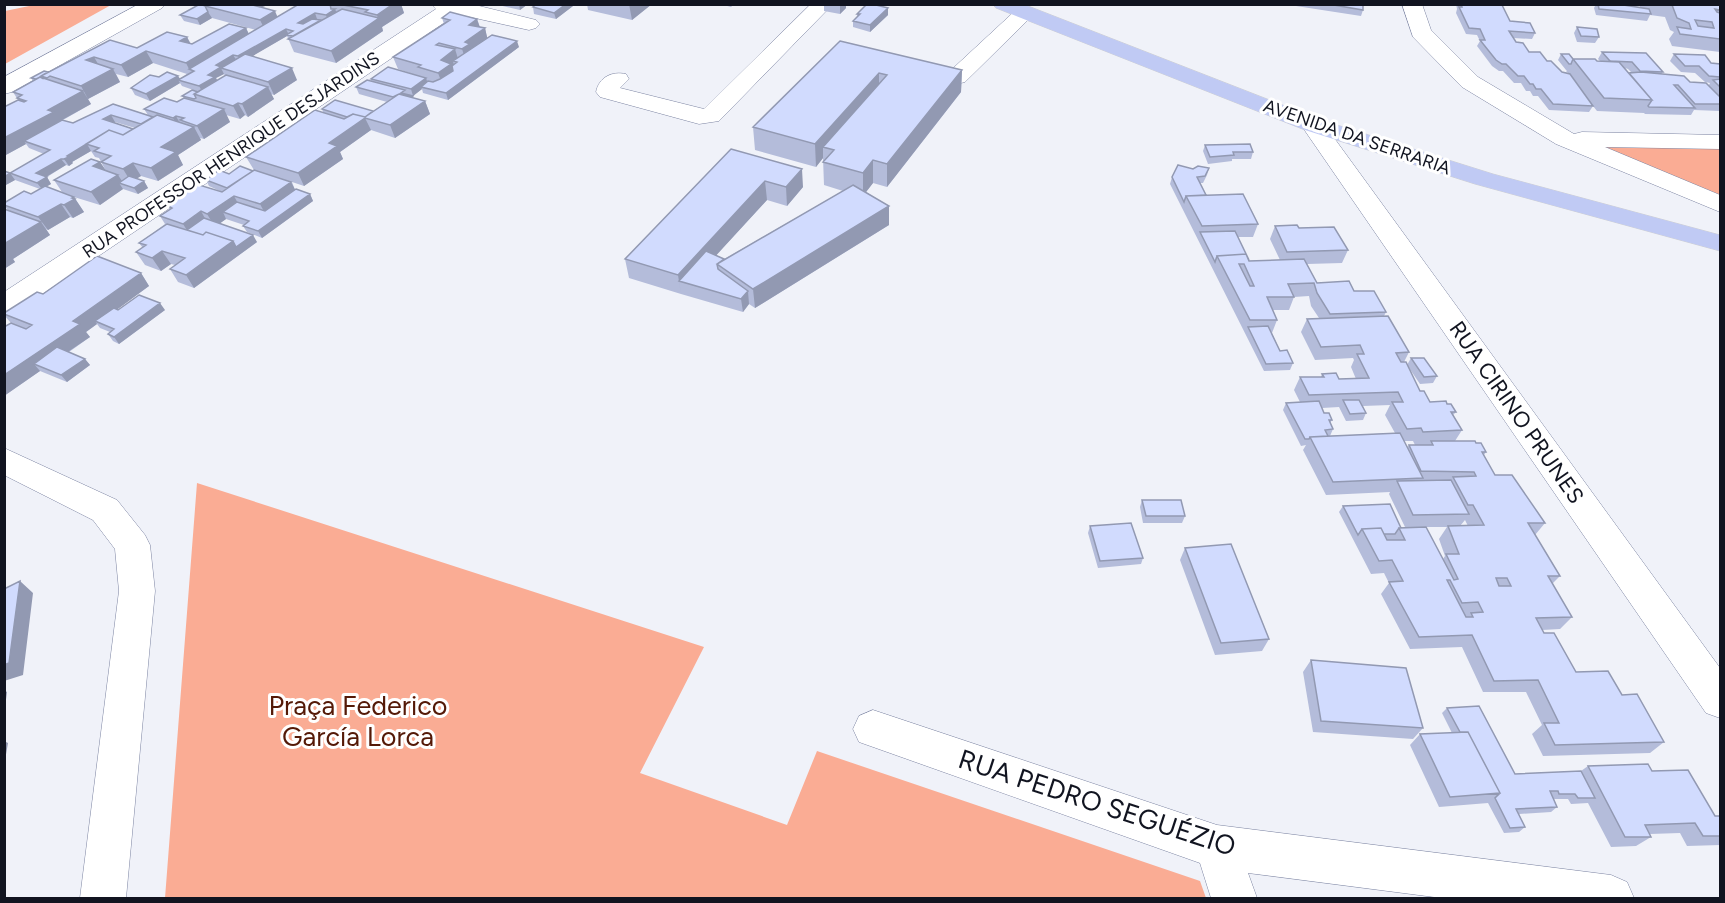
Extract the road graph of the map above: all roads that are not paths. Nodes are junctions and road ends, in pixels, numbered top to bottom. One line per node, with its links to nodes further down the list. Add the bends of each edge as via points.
1 (125, 4): 9 (street)
2 (155, 4): 12 (street)
3 (823, 4): 11 (street, via 711,116 699,117 608,92)
4 (1002, 4): 7 (main road, AVENIDA DA SERRARIA)
5 (1412, 4): 14 (street, via 1422,32 1470,82)
6 (451, 5): 8 (street); 18 (street, RUA PROFESSOR HENRIQUE DESJARDINS)
7 (1024, 12): 10 (street); 13 (main road, AVENIDA DA SERRARIA)
8 (529, 24)
9 (4, 70)
10 (957, 78)
11 (618, 79)
12 (4, 87)
13 (1313, 125): 17 (main road, AVENIDA DA SERRARIA, via 1484,179); 20 (street, RUA CIRINO PRUNES)
14 (1565, 139): 15 (street); 16 (street)
15 (1720, 141)
16 (1720, 204)
17 (1720, 243)
18 (4, 306)
19 (4, 460): 23 (street, via 105,510 132,545 137,591)
20 (1720, 700)
21 (873, 729): 22 (street, RUA PEDRO SEGUÉZIO)
22 (1217, 847): 24 (street); 25 (street, RUA PEDRO SEGUÉZIO)
23 (103, 898)
24 (1234, 898)
25 (1611, 898)

